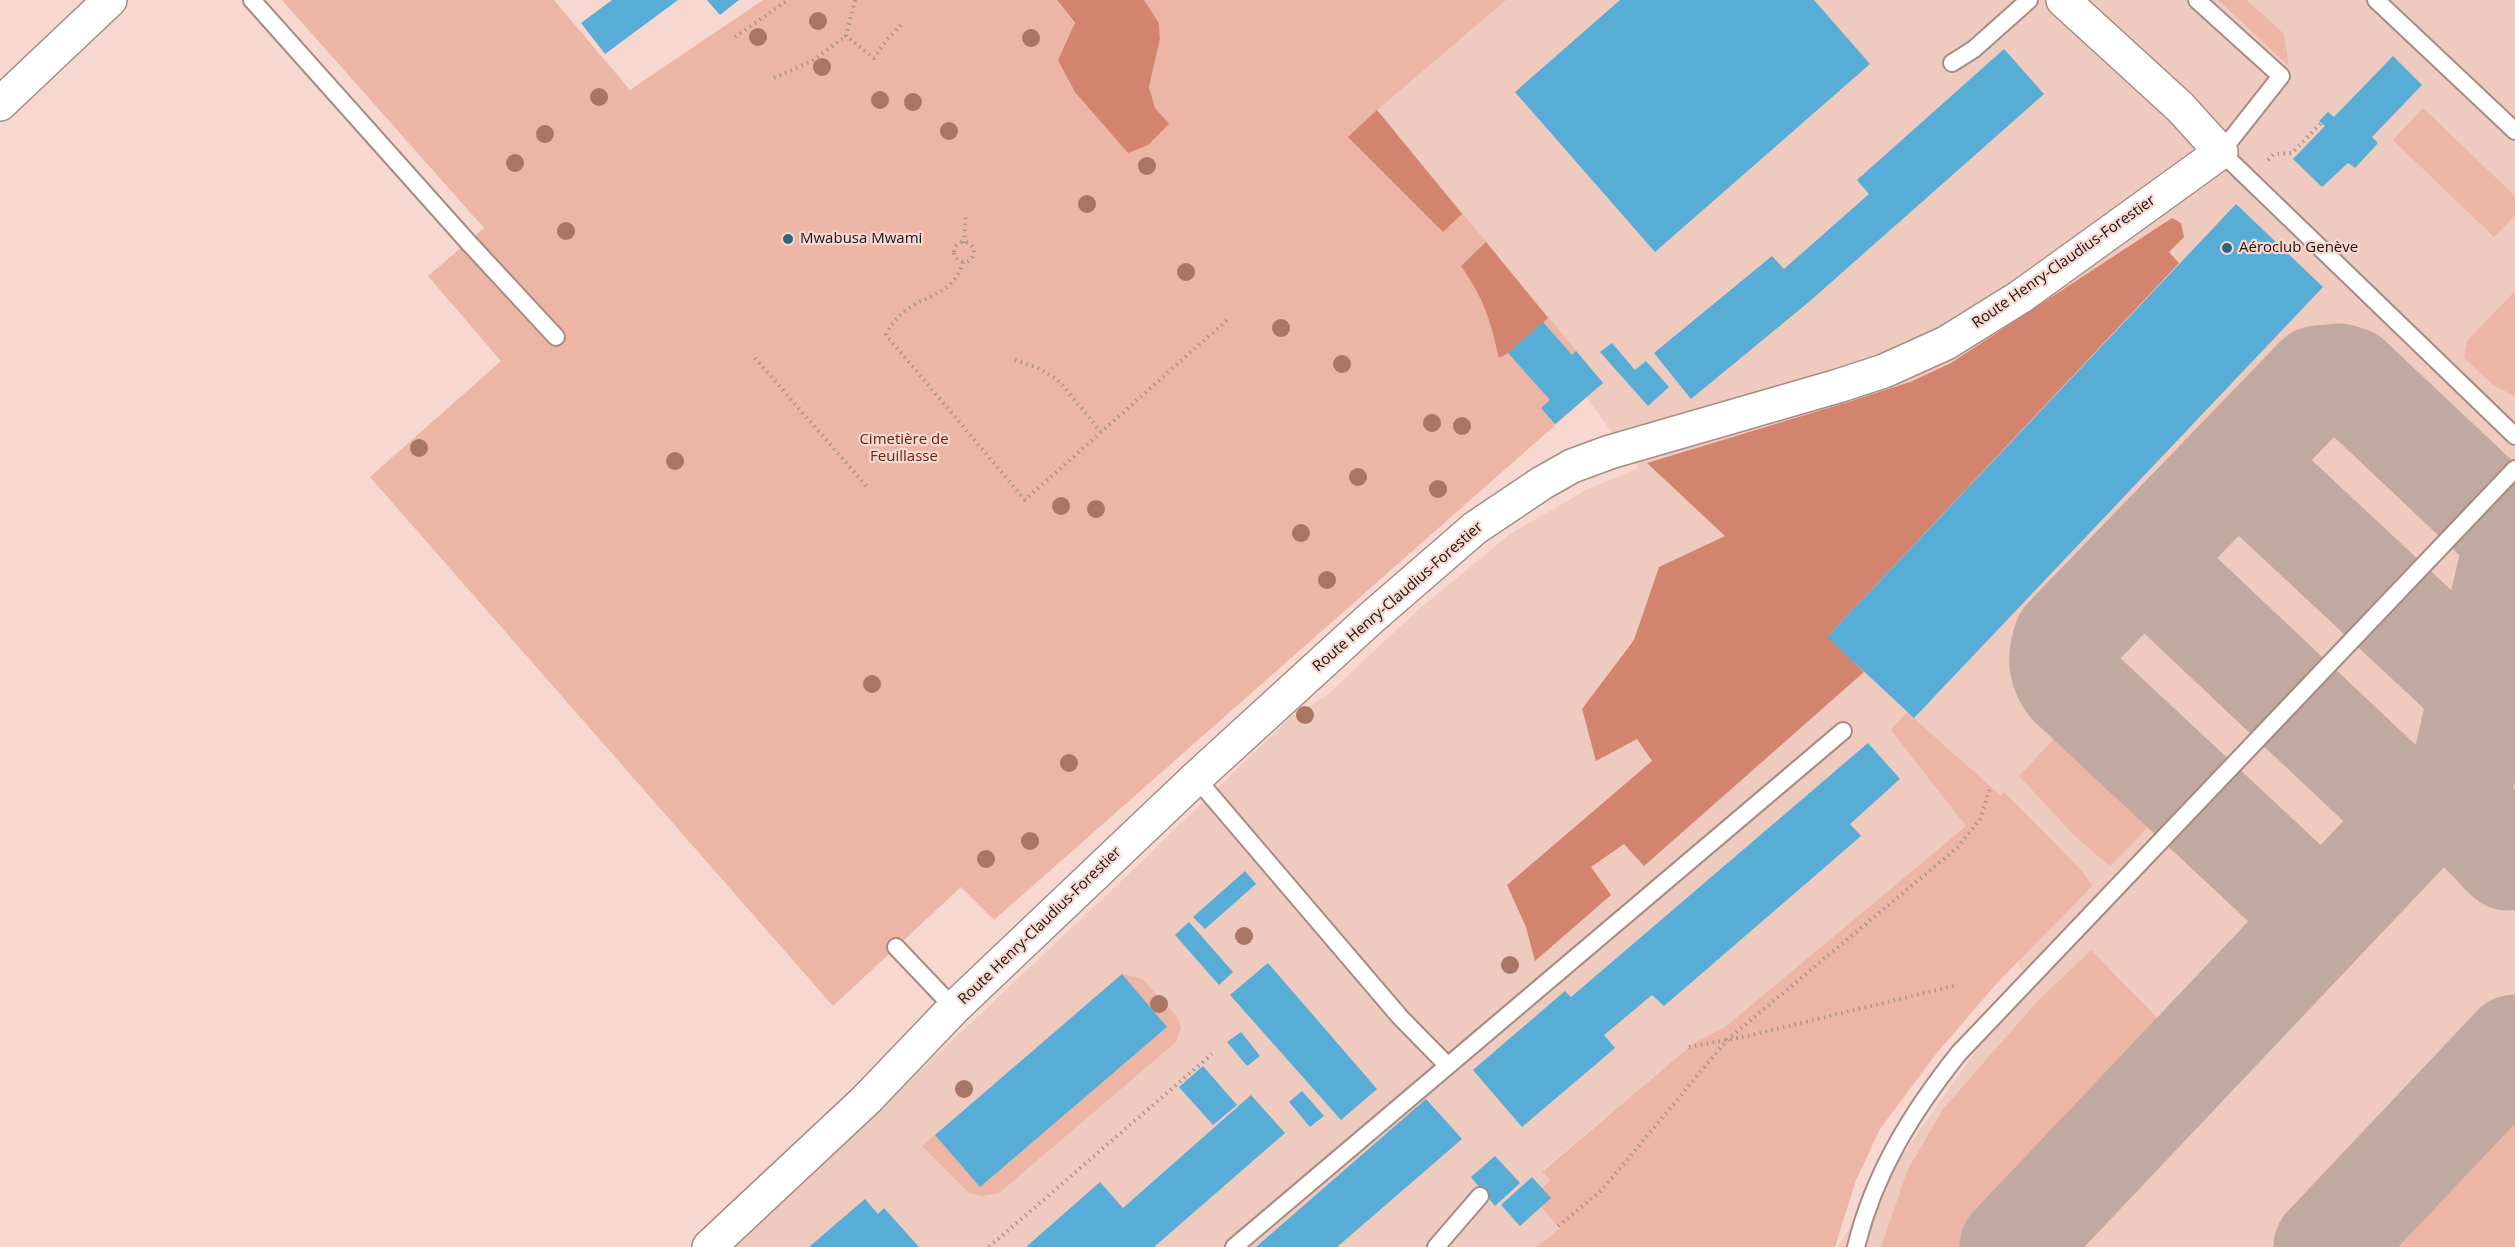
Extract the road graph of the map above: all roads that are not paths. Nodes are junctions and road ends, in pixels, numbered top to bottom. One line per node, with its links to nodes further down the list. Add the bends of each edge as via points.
1 (110, 0): 8 (street)
2 (252, 0): 11 (lane)
3 (2029, 0): 7 (lane, via 1974,49)
4 (2063, 0): 10 (street, via 2180,107)
5 (2197, 0): 10 (lane, via 2281,76)
6 (2376, 0): 9 (lane)
7 (1952, 63)
8 (0, 104)
9 (2515, 131)
10 (2221, 152): 12 (lane); 15 (street, Route Henry-Claudius-Forestier, via 2020,297 1946,343 1884,371 1838,386 1610,452 1572,466 1542,483 1475,528 1431,565)
11 (556, 337)
12 (2515, 436)
13 (2515, 469): 23 (lane, via 1959,1053 1933,1085 1890,1154)
14 (1843, 731): 18 (lane)
15 (1196, 778): 17 (street, Route Henry-Claudius-Forestier); 18 (lane, via 1400,1017)
16 (896, 946): 17 (lane)
17 (954, 1008): 20 (street, Route Henry-Claudius-Forestier, via 866,1100)
18 (1447, 1065): 21 (lane)
19 (1480, 1196): 22 (lane)
20 (709, 1247)
21 (1234, 1247)
22 (1436, 1247)
23 (1856, 1247)

